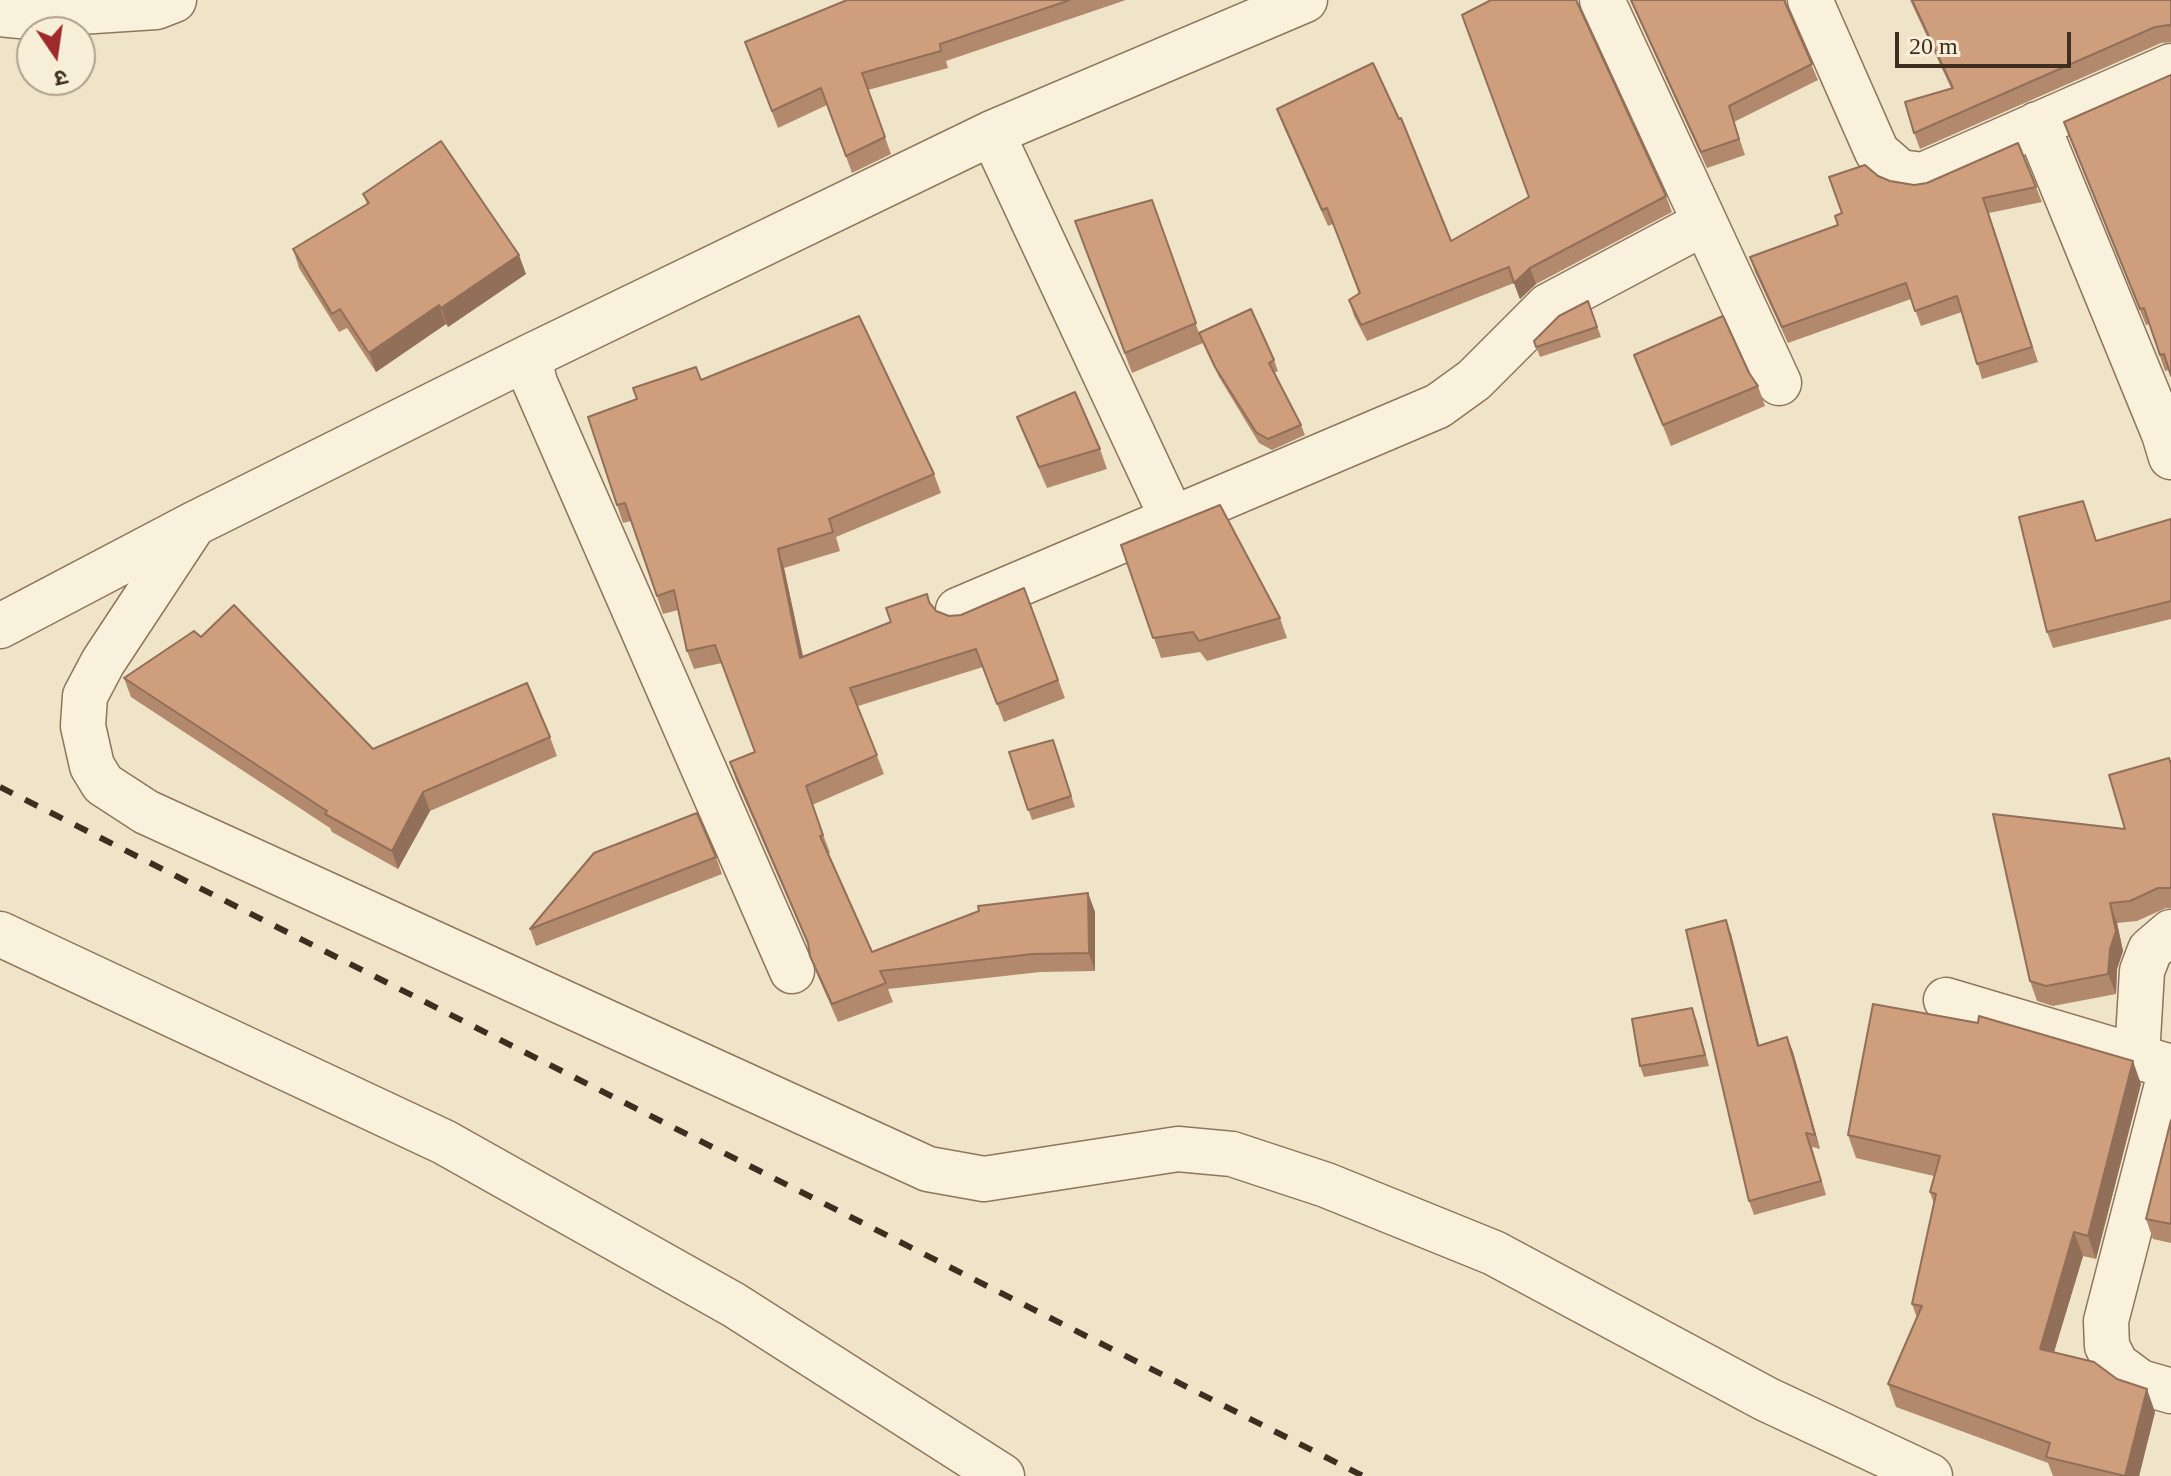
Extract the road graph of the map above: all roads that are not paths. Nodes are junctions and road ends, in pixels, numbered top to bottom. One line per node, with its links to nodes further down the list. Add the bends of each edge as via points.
1 (174, 0): 5 (street, via 156,7)
2 (1305, 0): 8 (street)
3 (1602, 0): 9 (street)
4 (1810, 0): 7 (street, via 1877,152 1900,172 1923,175)
5 (0, 14)
6 (2171, 66): 7 (street)
7 (2037, 124): 12 (street)
8 (992, 133): 10 (street); 13 (street)
9 (1704, 223): 11 (street); 13 (street, via 1548,306 1474,380 1438,406)
10 (529, 357): 14 (street); 19 (street, via 535,383)
11 (1779, 383)
12 (2171, 457)
13 (1173, 520): 15 (street)
14 (194, 524): 16 (street); 24 (street, via 85,696 83,726 92,766 103,784 146,812 928,1169 984,1179 1178,1149 1232,1154 1326,1185 1494,1253 1766,1399)
15 (958, 610)
16 (0, 626)
17 (2171, 932): 21 (street, via 2150,950 2142,971)
18 (0, 934): 23 (street, via 444,1142 734,1305)
19 (792, 971)
20 (1946, 1000): 21 (street)
21 (2160, 1064): 22 (street, via 2106,1321 2107,1346 2116,1364 2140,1382)
22 (2171, 1391)
23 (1002, 1476)
24 (1930, 1476)

